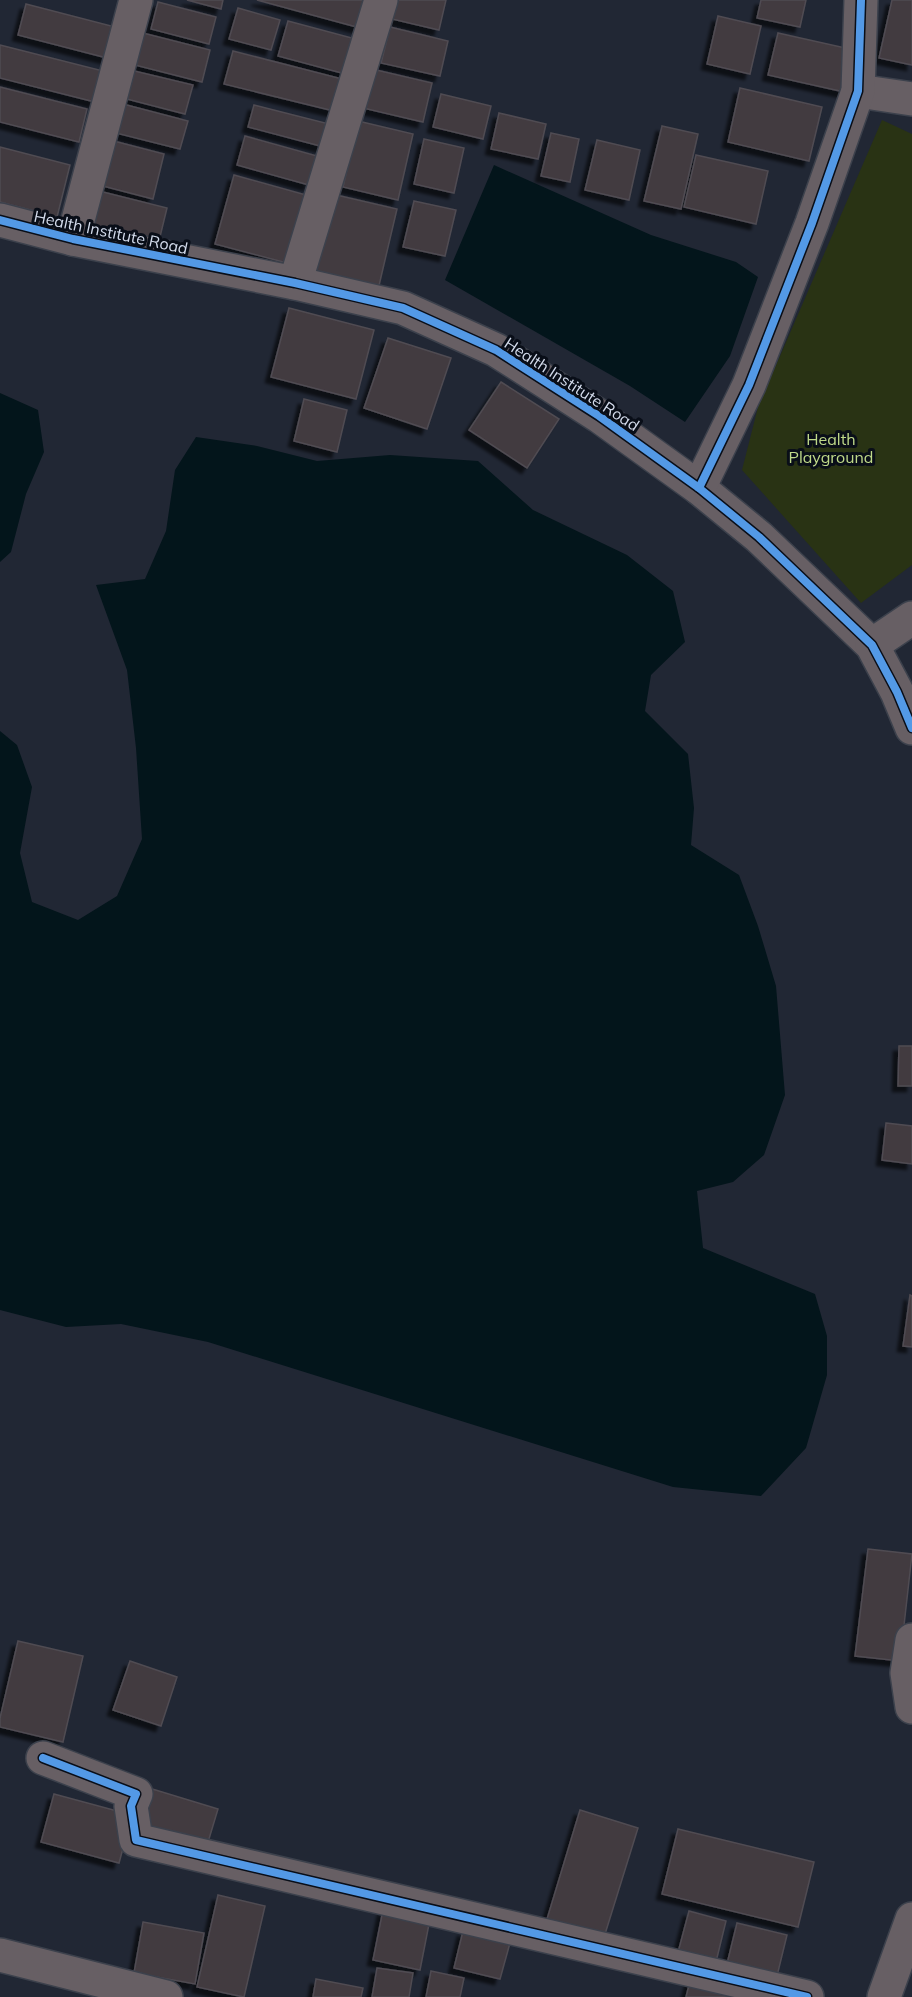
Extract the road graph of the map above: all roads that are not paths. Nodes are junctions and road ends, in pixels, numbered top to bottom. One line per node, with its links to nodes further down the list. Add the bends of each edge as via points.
1 (136, 0): 7 (street)
2 (381, 0): 8 (street)
3 (861, 0): 4 (street)
4 (858, 92): 5 (street); 9 (street, via 749,385)
5 (912, 99)
6 (0, 220): 7 (street, Health Institute Road)
7 (73, 239): 8 (street, Health Institute Road)
8 (295, 283): 9 (street, Health Institute Road, via 403,308 496,350 599,416)
9 (699, 488): 11 (street, Health Institute Road, via 759,537)
10 (912, 618): 11 (street)
11 (872, 645): 12 (street, Health Institute Road)
12 (912, 728)
13 (912, 1640): 14 (street, via 907,1673)
14 (912, 1707)
15 (43, 1758): 19 (street, via 136,1794 131,1806 136,1840)
16 (912, 1919): 20 (street)
17 (0, 1955): 18 (street)
18 (166, 1997)
19 (807, 1997)
20 (884, 1997)

